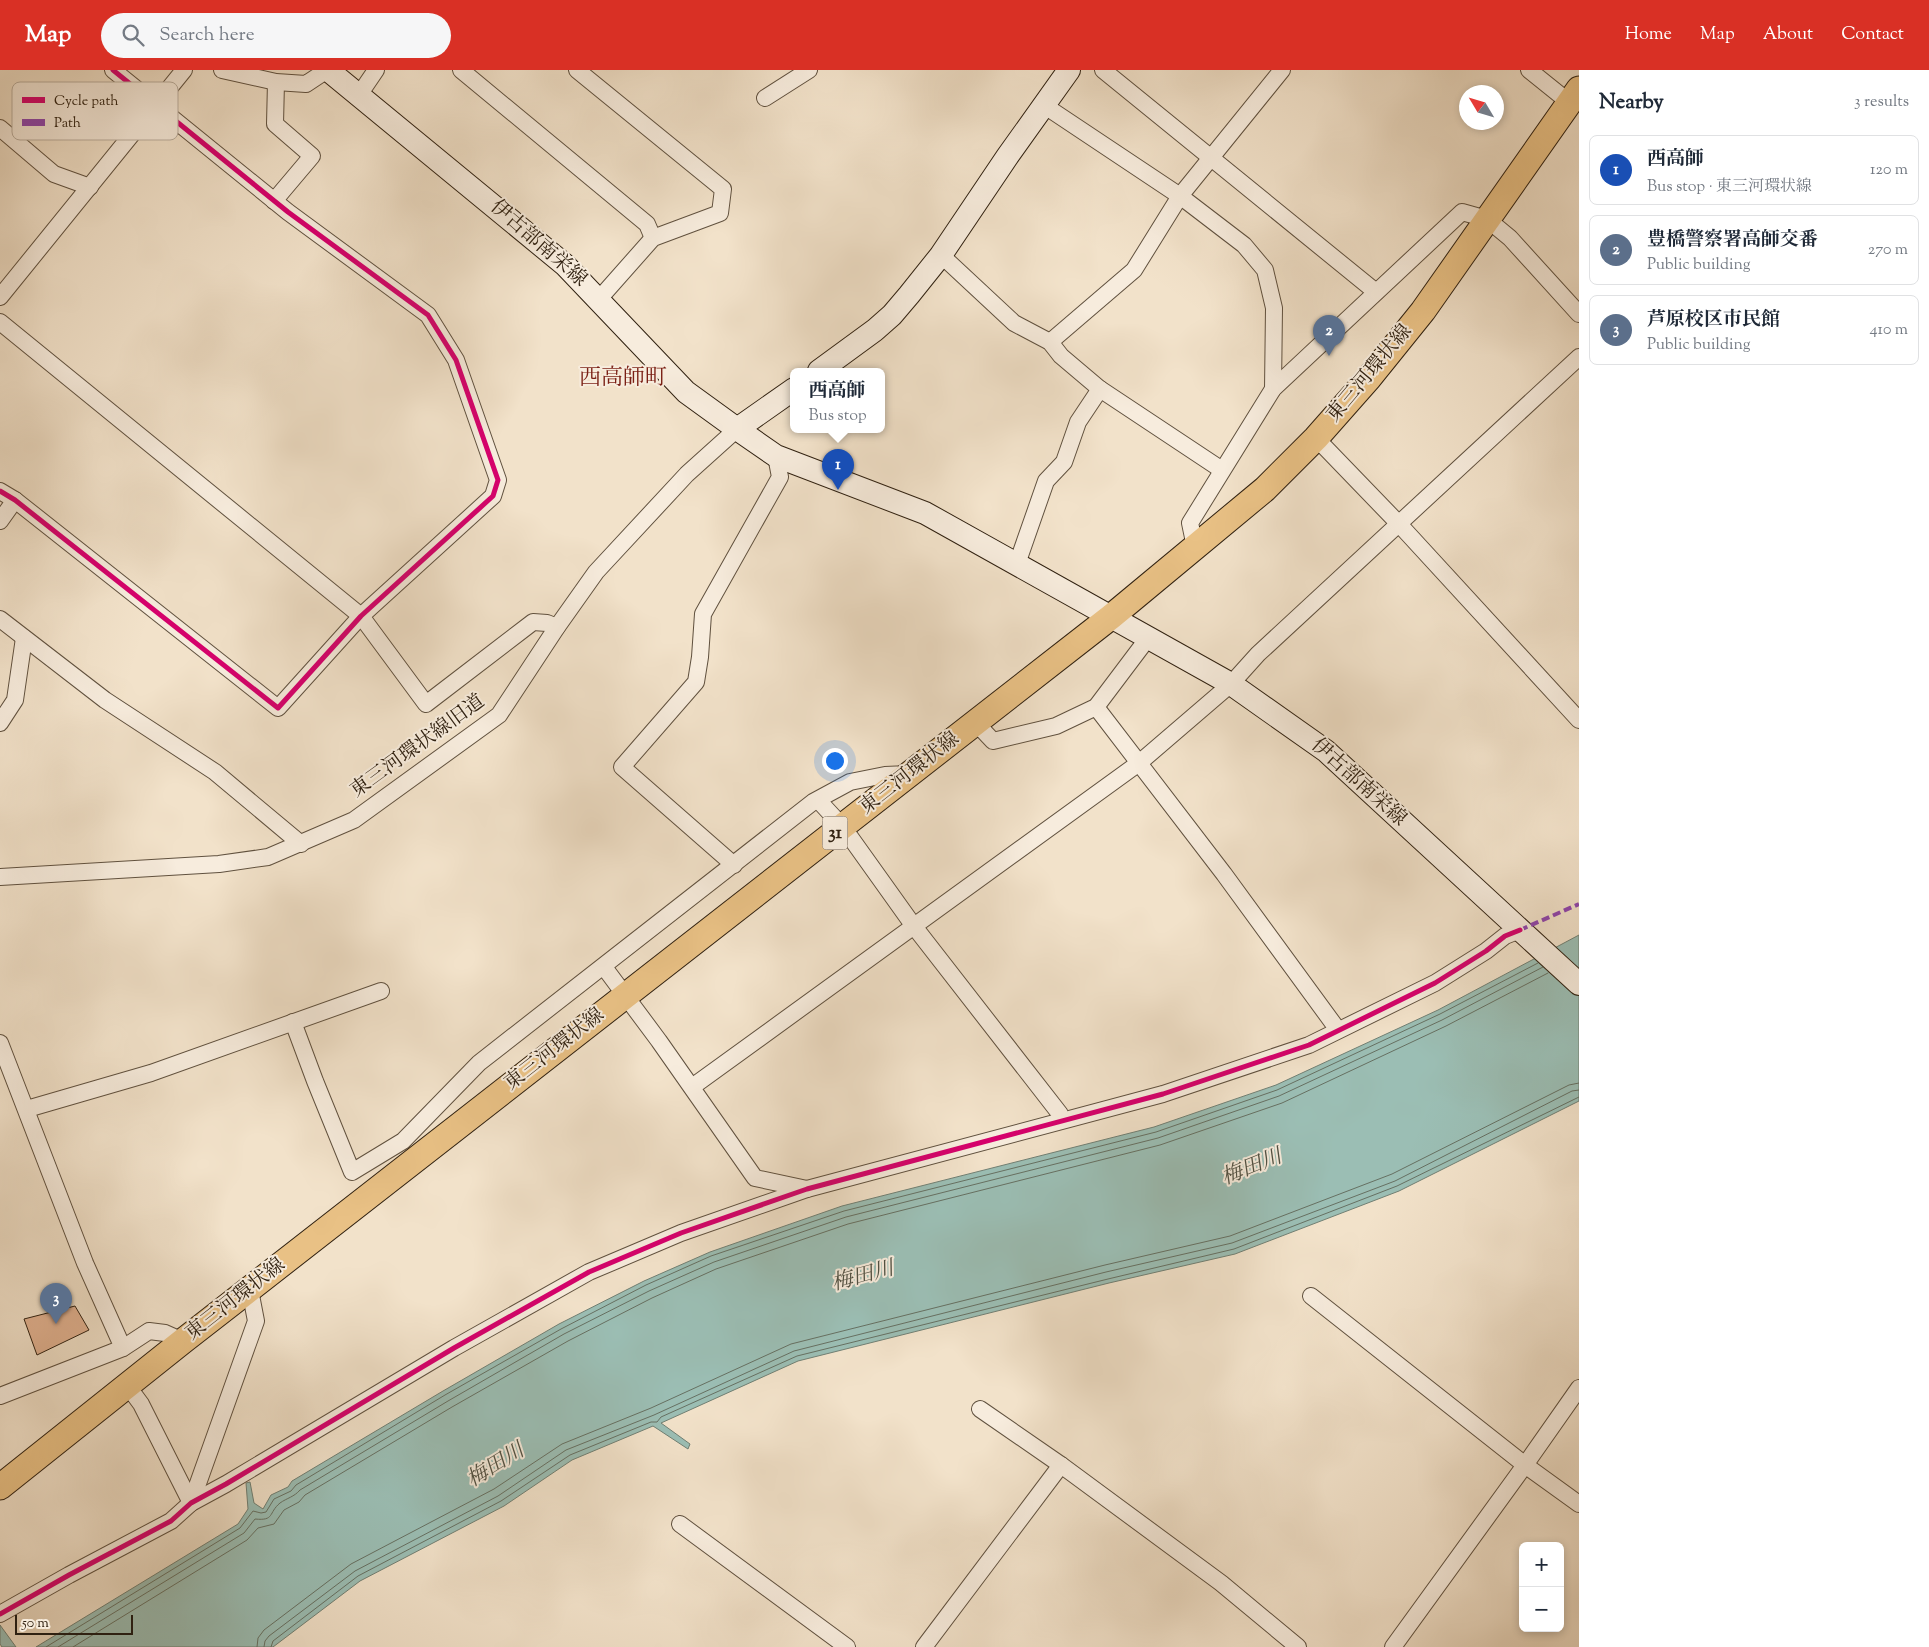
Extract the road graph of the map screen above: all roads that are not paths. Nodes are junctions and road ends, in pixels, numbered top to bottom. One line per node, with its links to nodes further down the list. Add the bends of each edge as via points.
1 (113, 70): 13 (street)
2 (184, 70): 14 (street)
3 (222, 70): 15 (street)
4 (328, 70): 15 (street, via 306,84); 16 (main road, 伊古部南栄線)
5 (376, 70): 16 (street)
6 (461, 70): 30 (street, via 647,224)
7 (809, 70): 18 (street)
8 (1070, 70): 19 (main road)
9 (1103, 70): 25 (street)
10 (1282, 70): 25 (street)
11 (1529, 70): 17 (street)
12 (586, 73): 30 (street, via 723,190 720,213)
13 (128, 82)
14 (174, 82)
15 (276, 82): 28 (street, via 275,124 312,156)
16 (358, 95): 34 (main road, 伊古部南栄線, via 566,265)
17 (1574, 96): 29 (main road, 東三河環状線 / 31)
18 (765, 98)
19 (1045, 106): 27 (street); 31 (main road)
20 (178, 123): 28 (street)
21 (0, 128): 22 (street)
22 (12, 138)
23 (14, 140): 26 (street, via 54,174)
24 (127, 140): 26 (street)
25 (1212, 158): 27 (street); 32 (street)
26 (90, 186): 33 (street)
27 (1180, 196): 37 (street, via 1134,270); 40 (street, via 1244,244 1266,270 1274,308)
28 (274, 201): 53 (street, via 428,315 456,360 498,480 493,496)
29 (1487, 219): 32 (street, via 1462,212); 35 (street, via 1510,238); 44 (main road, 東三河環状線 / 31, via 1417,318)
30 (653, 238): 34 (street)
31 (941, 255): 37 (street, via 1014,323); 39 (main road, via 892,315)
32 (1376, 292): 40 (street)
33 (0, 297)
34 (600, 299): 43 (main road, 伊古部南栄線, via 686,392)
35 (1579, 314)
36 (0, 322): 53 (street)
37 (1050, 342): 41 (street, via 1061,356)
38 (1579, 358): 50 (street)
39 (823, 368)
40 (1273, 388): 46 (street)
41 (1100, 389): 46 (street); 52 (street, via 1078,422 1064,462 1046,481)
42 (790, 392): 43 (main road)
43 (737, 429): 45 (main road); 56 (street, 東三河環状線旧道, via 687,474 596,572)
44 (1316, 438): 50 (street); 51 (main road, 東三河環状線 / 31, via 1265,489)
45 (776, 456): 52 (main road, via 925,513); 69 (street, via 780,477 703,614 696,682 622,767)
46 (1222, 470): 51 (street, via 1190,523)
47 (0, 492): 48 (street)
48 (15, 500): 49 (street); 53 (street, via 278,708)
49 (0, 520)
50 (1400, 524): 59 (street, via 1258,654); 61 (street)
51 (1195, 546): 54 (main road, 東三河環状線 / 31)
52 (1017, 564): 54 (main road)
53 (361, 616): 56 (street, via 426,704 533,622)
54 (1112, 616): 58 (main road, 伊古部南栄線); 62 (main road, 東三河環状線 / 31)
55 (0, 619): 57 (street)
56 (557, 627): 68 (street, 東三河環状線旧道, via 499,715 354,820)
57 (24, 638): 63 (street, via 15,700); 68 (street, via 105,700 215,772)
58 (1148, 638): 59 (main road, 伊古部南栄線); 60 (street)
59 (1231, 684): 64 (street); 72 (main road, 伊古部南栄線, via 1326,751)
60 (1096, 707): 62 (street, via 1056,726 993,741); 64 (street)
61 (1579, 720)
62 (975, 722): 65 (main road, 東三河環状線 / 31)
63 (0, 723)
64 (1139, 763): 71 (street); 78 (street)
65 (908, 774): 66 (street, via 850,782); 67 (main road, 東三河環状線 / 31)
66 (818, 800): 67 (street); 69 (street)
67 (843, 826): 71 (street); 76 (main road, 東三河環状線 / 31)
68 (301, 844): 70 (street, 東三河環状線旧道, via 268,856 219,864)
69 (734, 865): 73 (street)
70 (0, 877)
71 (913, 925): 80 (street); 82 (street, via 1060,1114)
72 (1520, 930): 74 (main road, 伊古部南栄線); 78 (street, via 1505,936 1435,983)
73 (604, 967): 76 (street); 77 (street, via 479,1063 403,1141 352,1172)
74 (1579, 984)
75 (381, 991): 77 (street)
76 (624, 996): 80 (street); 84 (main road, 東三河環状線 / 31)
77 (293, 1022): 81 (street, via 150,1073)
78 (1338, 1030): 82 (street, via 1309,1046 1163,1094)
79 (0, 1043): 81 (street)
80 (692, 1087): 83 (street, via 755,1178)
81 (27, 1109): 87 (street, via 85,1263)
82 (1060, 1120): 83 (street)
83 (807, 1189): 95 (street, via 681,1233 589,1272)
84 (250, 1290): 86 (main road, 東三河環状線 / 31); 95 (street, via 256,1321)
85 (1311, 1296): 93 (street)
86 (183, 1341): 87 (street, via 165,1333 149,1331); 88 (main road, 東三河環状線 / 31)
87 (123, 1348): 90 (street)
88 (127, 1385): 94 (main road, 東三河環状線 / 31); 95 (street, via 141,1404)
89 (1579, 1388): 93 (street)
90 (0, 1396)
91 (980, 1409): 92 (street)
92 (1061, 1465): 100 (street); 101 (street, via 1221,1582)
93 (1525, 1465): 96 (street); 102 (street)
94 (0, 1487)
95 (190, 1503): 98 (street, via 171,1521)
96 (1579, 1504)
97 (680, 1524): 99 (street)
98 (0, 1614)
99 (847, 1647)
100 (924, 1647)
101 (1298, 1647)
102 (1393, 1647)

